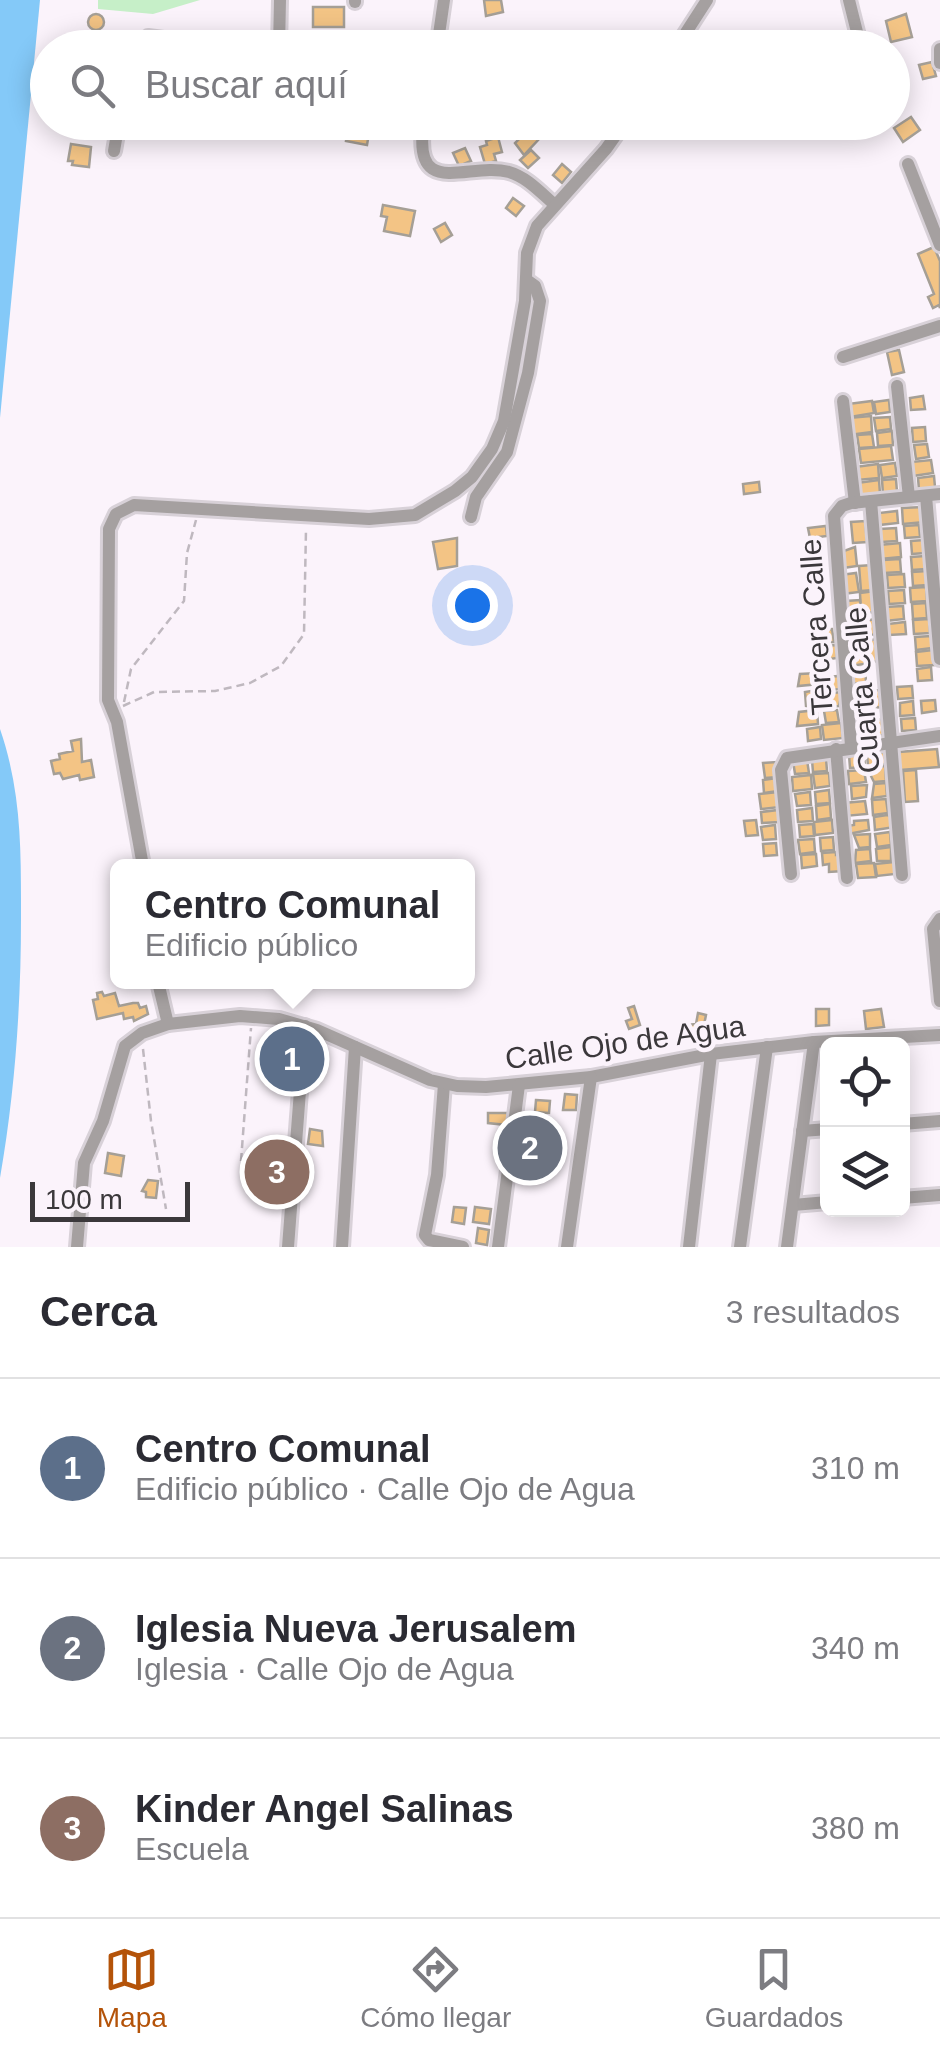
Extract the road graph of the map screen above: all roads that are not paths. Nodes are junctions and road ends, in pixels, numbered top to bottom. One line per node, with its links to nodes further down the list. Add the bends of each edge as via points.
1 (280, 0): 5 (street)
2 (444, 0): 6 (street)
3 (708, 0): 7 (street)
4 (849, 0): 8 (street)
5 (279, 30)
6 (440, 30)
7 (688, 30)
8 (856, 30)
9 (940, 49): 10 (street)
10 (940, 63)
11 (116, 140): 14 (street)
12 (421, 140): 16 (street, via 423,159 434,170 464,176 506,171)
13 (612, 140): 16 (street)
14 (114, 151)
15 (908, 164): 17 (street)
16 (554, 205): 18 (street, via 531,240)
17 (940, 245)
18 (528, 281): 27 (street, via 540,301 528,373 507,452 476,497); 32 (street, via 504,421 492,448 472,478 415,516 306,518 134,505 116,514 110,529 108,700)
19 (940, 326): 20 (street)
20 (843, 357)
21 (897, 386): 24 (street)
22 (844, 401): 26 (street, Tercera Calle)
23 (933, 495): 24 (street); 28 (street)
24 (909, 497): 25 (street)
25 (872, 501): 26 (street); 30 (street, Cuarta Calle)
26 (848, 504): 31 (street, Tercera Calle, via 833,523)
27 (471, 517)
28 (940, 659)
29 (940, 736): 30 (street)
30 (892, 742): 31 (street); 34 (street, Cuarta Calle)
31 (843, 748): 33 (street, via 795,754 781,770); 35 (street, Tercera Calle)
32 (142, 859)
33 (791, 874)
34 (902, 875)
35 (847, 878)
36 (940, 919): 38 (street, via 934,928)
37 (160, 989): 39 (street)
38 (940, 1000)
39 (168, 1024): 40 (street, Calle Ojo de Agua, via 252,1016); 57 (street, Calle Ojo de Agua, via 125,1046 84,1163)
40 (305, 1026): 43 (street, Calle Ojo de Agua); 58 (street)
41 (940, 1035): 42 (street, Calle Ojo de Agua)
42 (814, 1042): 44 (street, Calle Ojo de Agua); 52 (street)
43 (355, 1046): 47 (street, Calle Ojo de Agua); 59 (street)
44 (767, 1048): 45 (street, Calle Ojo de Agua); 64 (street)
45 (710, 1054): 46 (street, Calle Ojo de Agua); 63 (street)
46 (590, 1077): 48 (street, Calle Ojo de Agua); 62 (street)
47 (444, 1084): 48 (street, Calle Ojo de Agua); 60 (street, via 425,1235)
48 (519, 1085): 61 (street)
49 (940, 1121): 50 (street)
50 (910, 1123)
51 (820, 1130): 52 (street)
52 (802, 1131): 56 (street)
53 (940, 1195): 54 (street)
54 (910, 1197)
55 (820, 1203): 56 (street)
56 (793, 1205): 65 (street)
57 (77, 1247)
58 (288, 1247)
59 (342, 1247)
60 (463, 1247)
61 (498, 1247)
62 (568, 1247)
63 (689, 1247)
64 (740, 1247)
65 (787, 1247)

